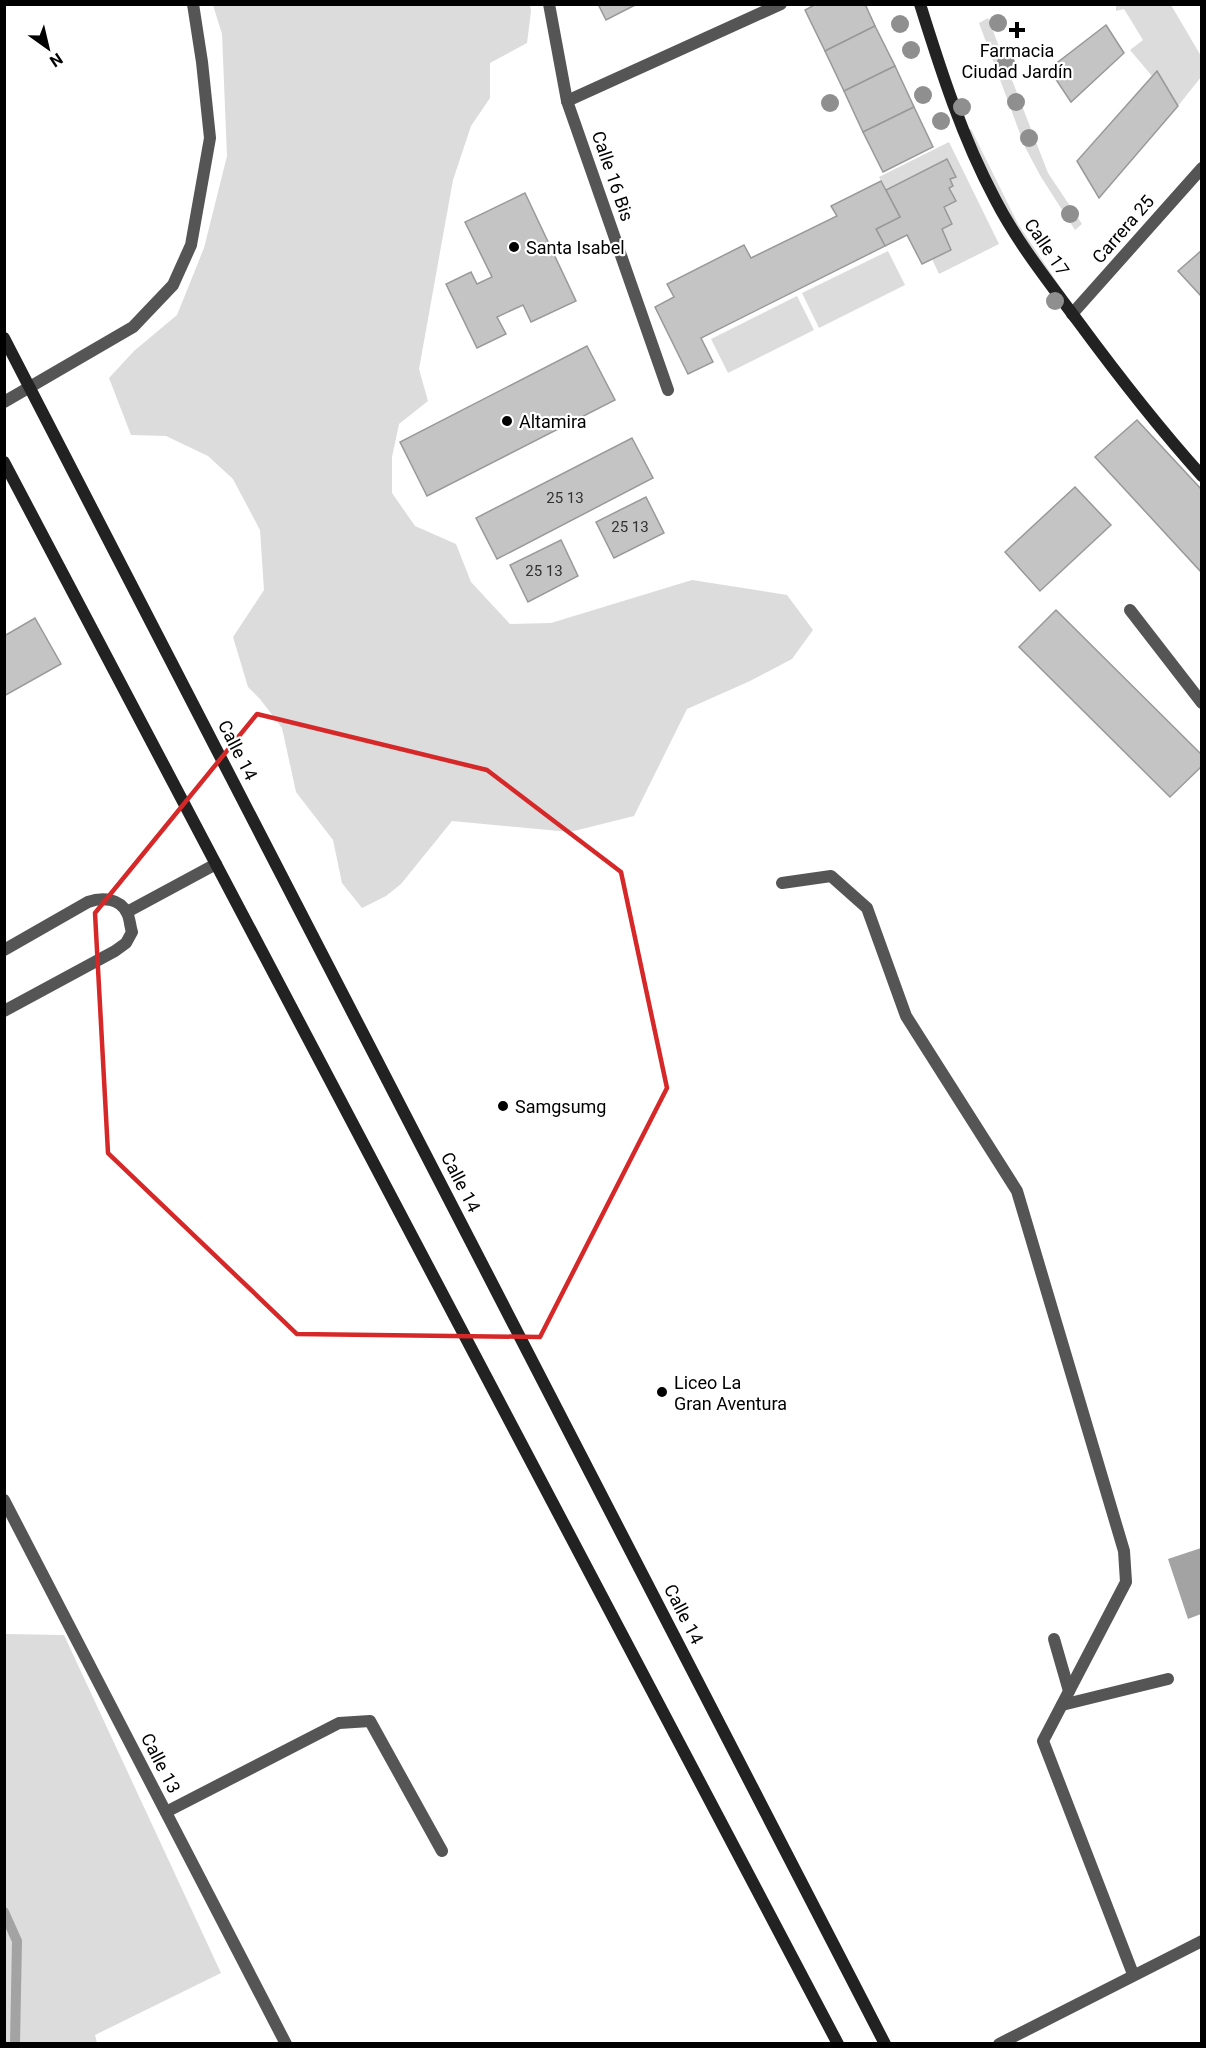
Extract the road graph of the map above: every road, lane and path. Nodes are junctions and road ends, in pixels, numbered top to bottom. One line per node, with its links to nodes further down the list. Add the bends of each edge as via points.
1 (193, 4): 10 (street, via 210,138 191,245 172,285 133,327)
2 (549, 4): 6 (street, Calle 16 Bis)
3 (781, 4): 5 (street)
4 (920, 4): 8 (main road, Calle 17, via 948,93 995,200 1023,247)
5 (757, 10): 6 (street)
6 (567, 101): 11 (street, Calle 16 Bis)
7 (1202, 168): 8 (street, Carrera 25)
8 (1072, 314): 14 (main road, Calle 17, via 1134,397)
9 (4, 338): 10 (main road, Calle 14)
10 (31, 388): 12 (street); 33 (main road, Calle 14)
11 (668, 390)
12 (4, 402)
13 (4, 462): 17 (main road)
14 (1202, 476)
15 (1130, 610): 16 (street)
16 (1202, 703)
17 (216, 864): 19 (street); 32 (main road)
18 (782, 883): 25 (street, via 831,876 867,908 906,1016 1017,1191 1124,1551 1126,1582)
19 (127, 912): 20 (street, via 116,902 94,900); 21 (street, via 132,932 126,943)
20 (4, 950)
21 (4, 1011)
22 (4, 1500): 27 (street, Calle 13)
23 (1054, 1639): 25 (street)
24 (1168, 1679): 26 (street)
25 (1069, 1691): 26 (street)
26 (1062, 1705): 30 (street, via 1043,1741)
27 (166, 1812): 28 (street, via 339,1723 370,1721); 31 (street, Calle 13)
28 (442, 1851)
29 (1202, 1941): 30 (street)
30 (1133, 1974): 34 (street)
31 (286, 2043)
32 (838, 2043)
33 (885, 2043)
34 (999, 2043)

